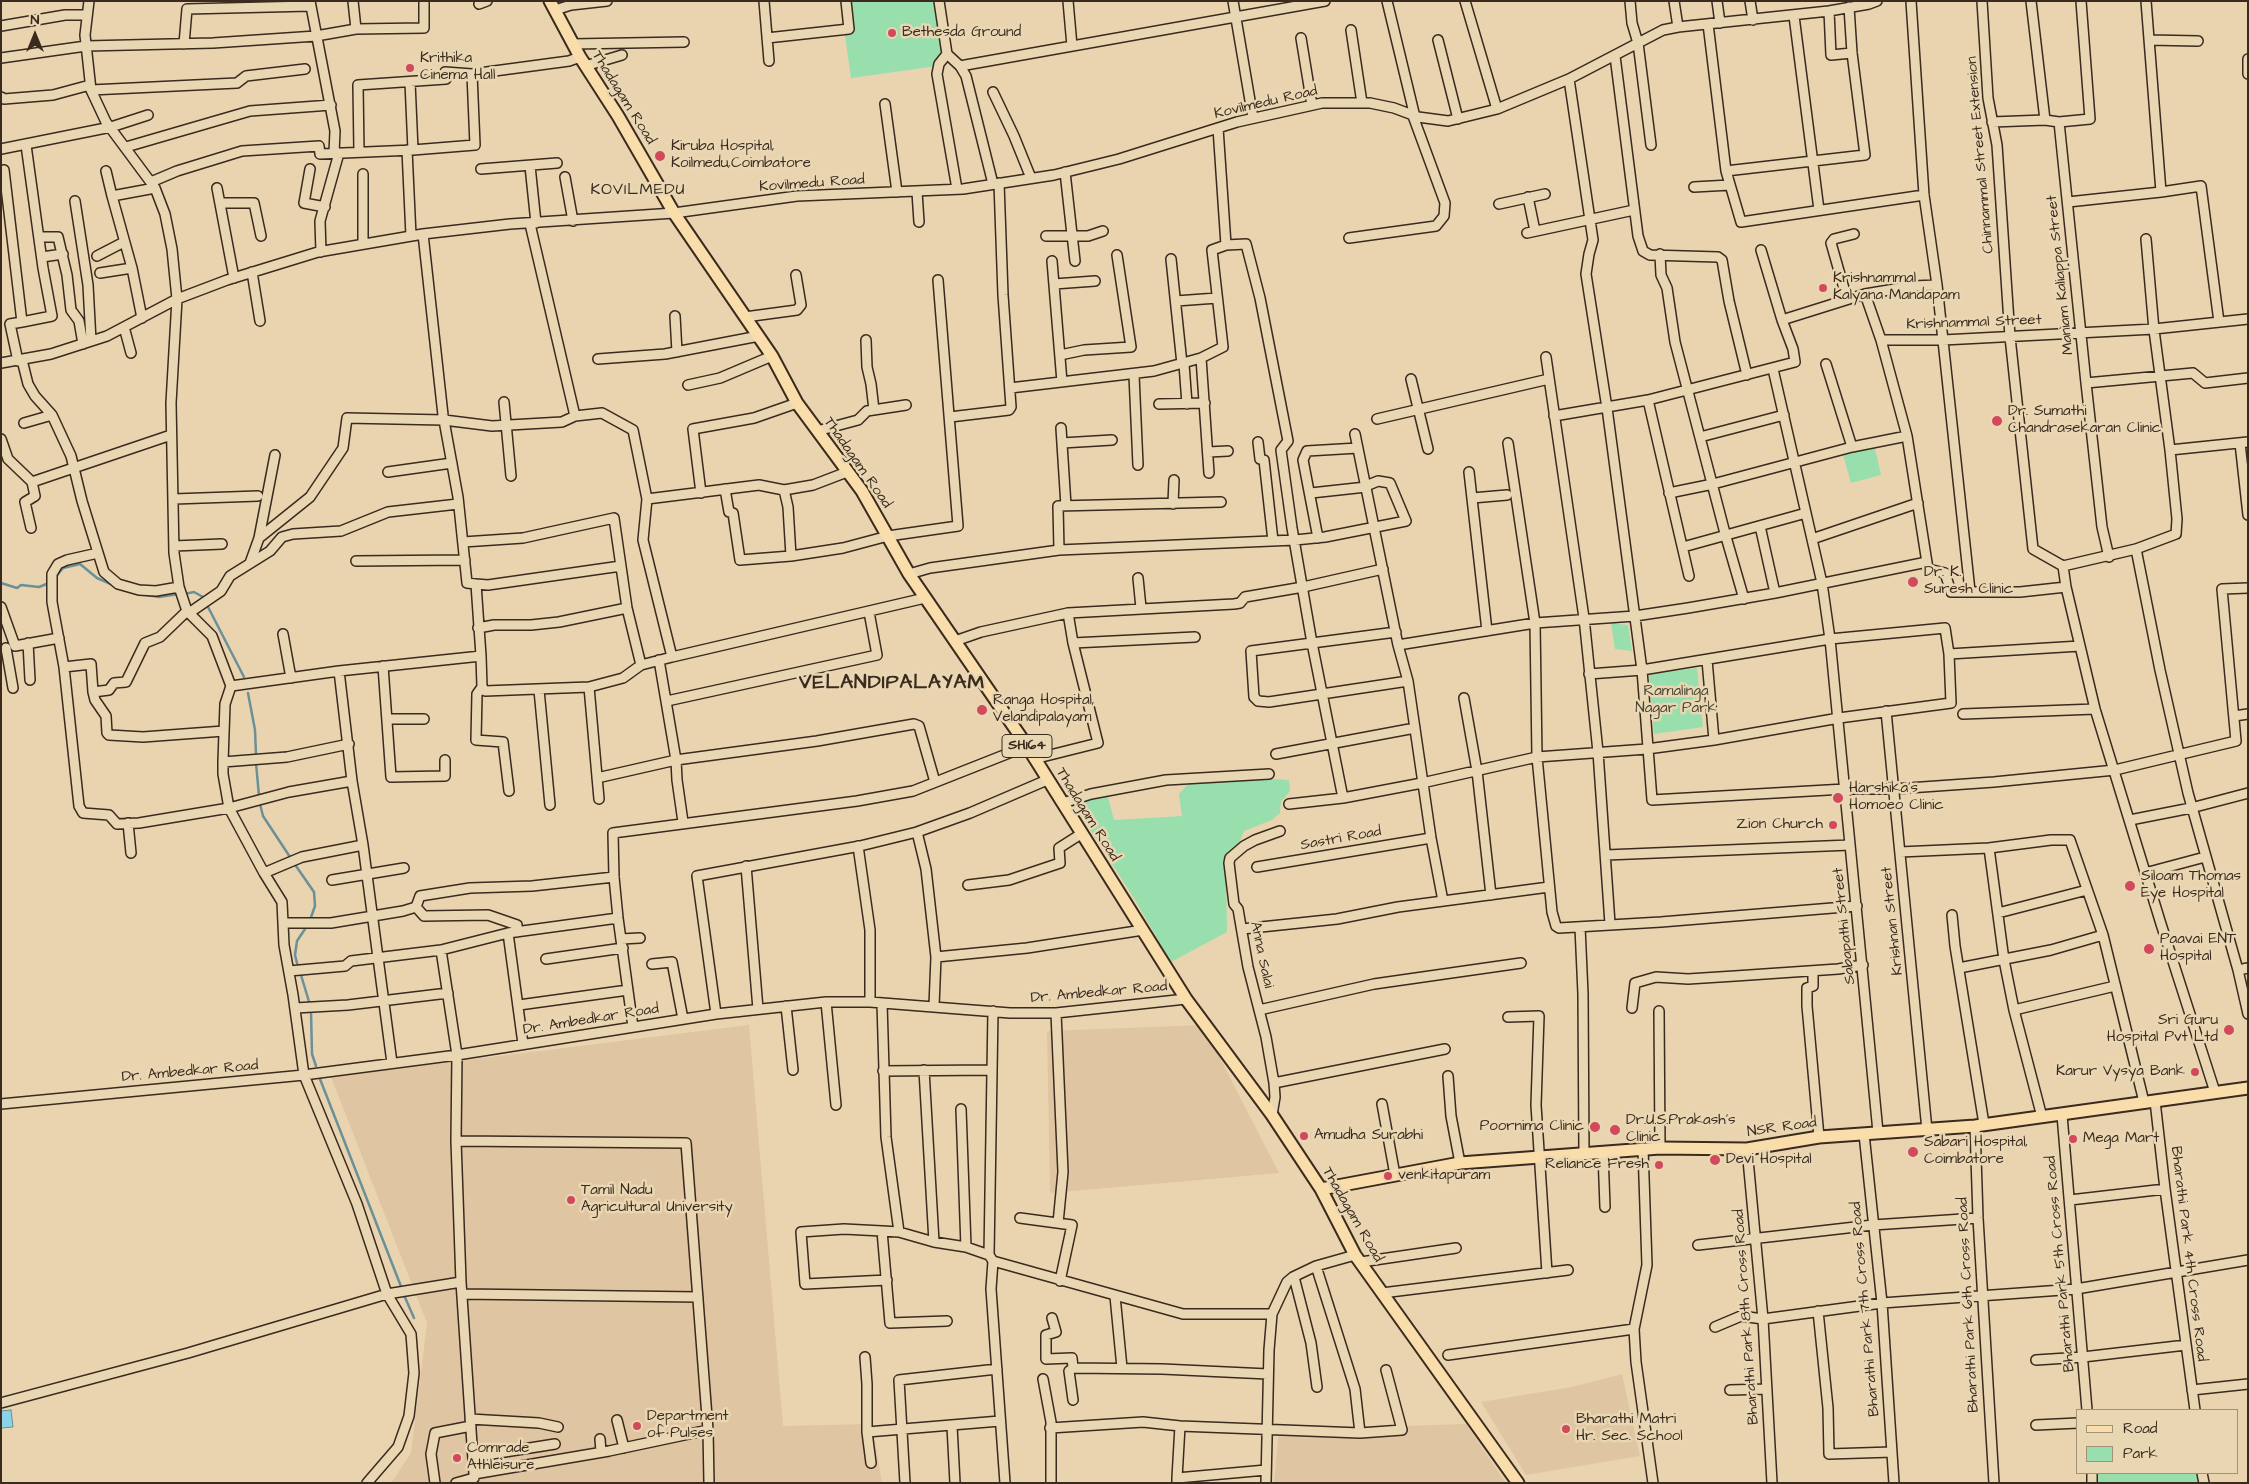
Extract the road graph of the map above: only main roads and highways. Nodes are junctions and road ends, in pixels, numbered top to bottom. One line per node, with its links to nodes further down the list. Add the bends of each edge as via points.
1 (552, 6): 3 (main road, Thadagam Road / SH164, via 674,213 772,356 797,403 862,491 909,574 1027,746 1186,999 1272,1115)
2 (2248, 1088): 3 (main road, NSR Road, via 2062,1115 1927,1130 1819,1137 1747,1149 1660,1148 1460,1163)
3 (1321, 1189): 4 (main road, Thadagam Road / SH164, via 1358,1259)
4 (1518, 1483)

